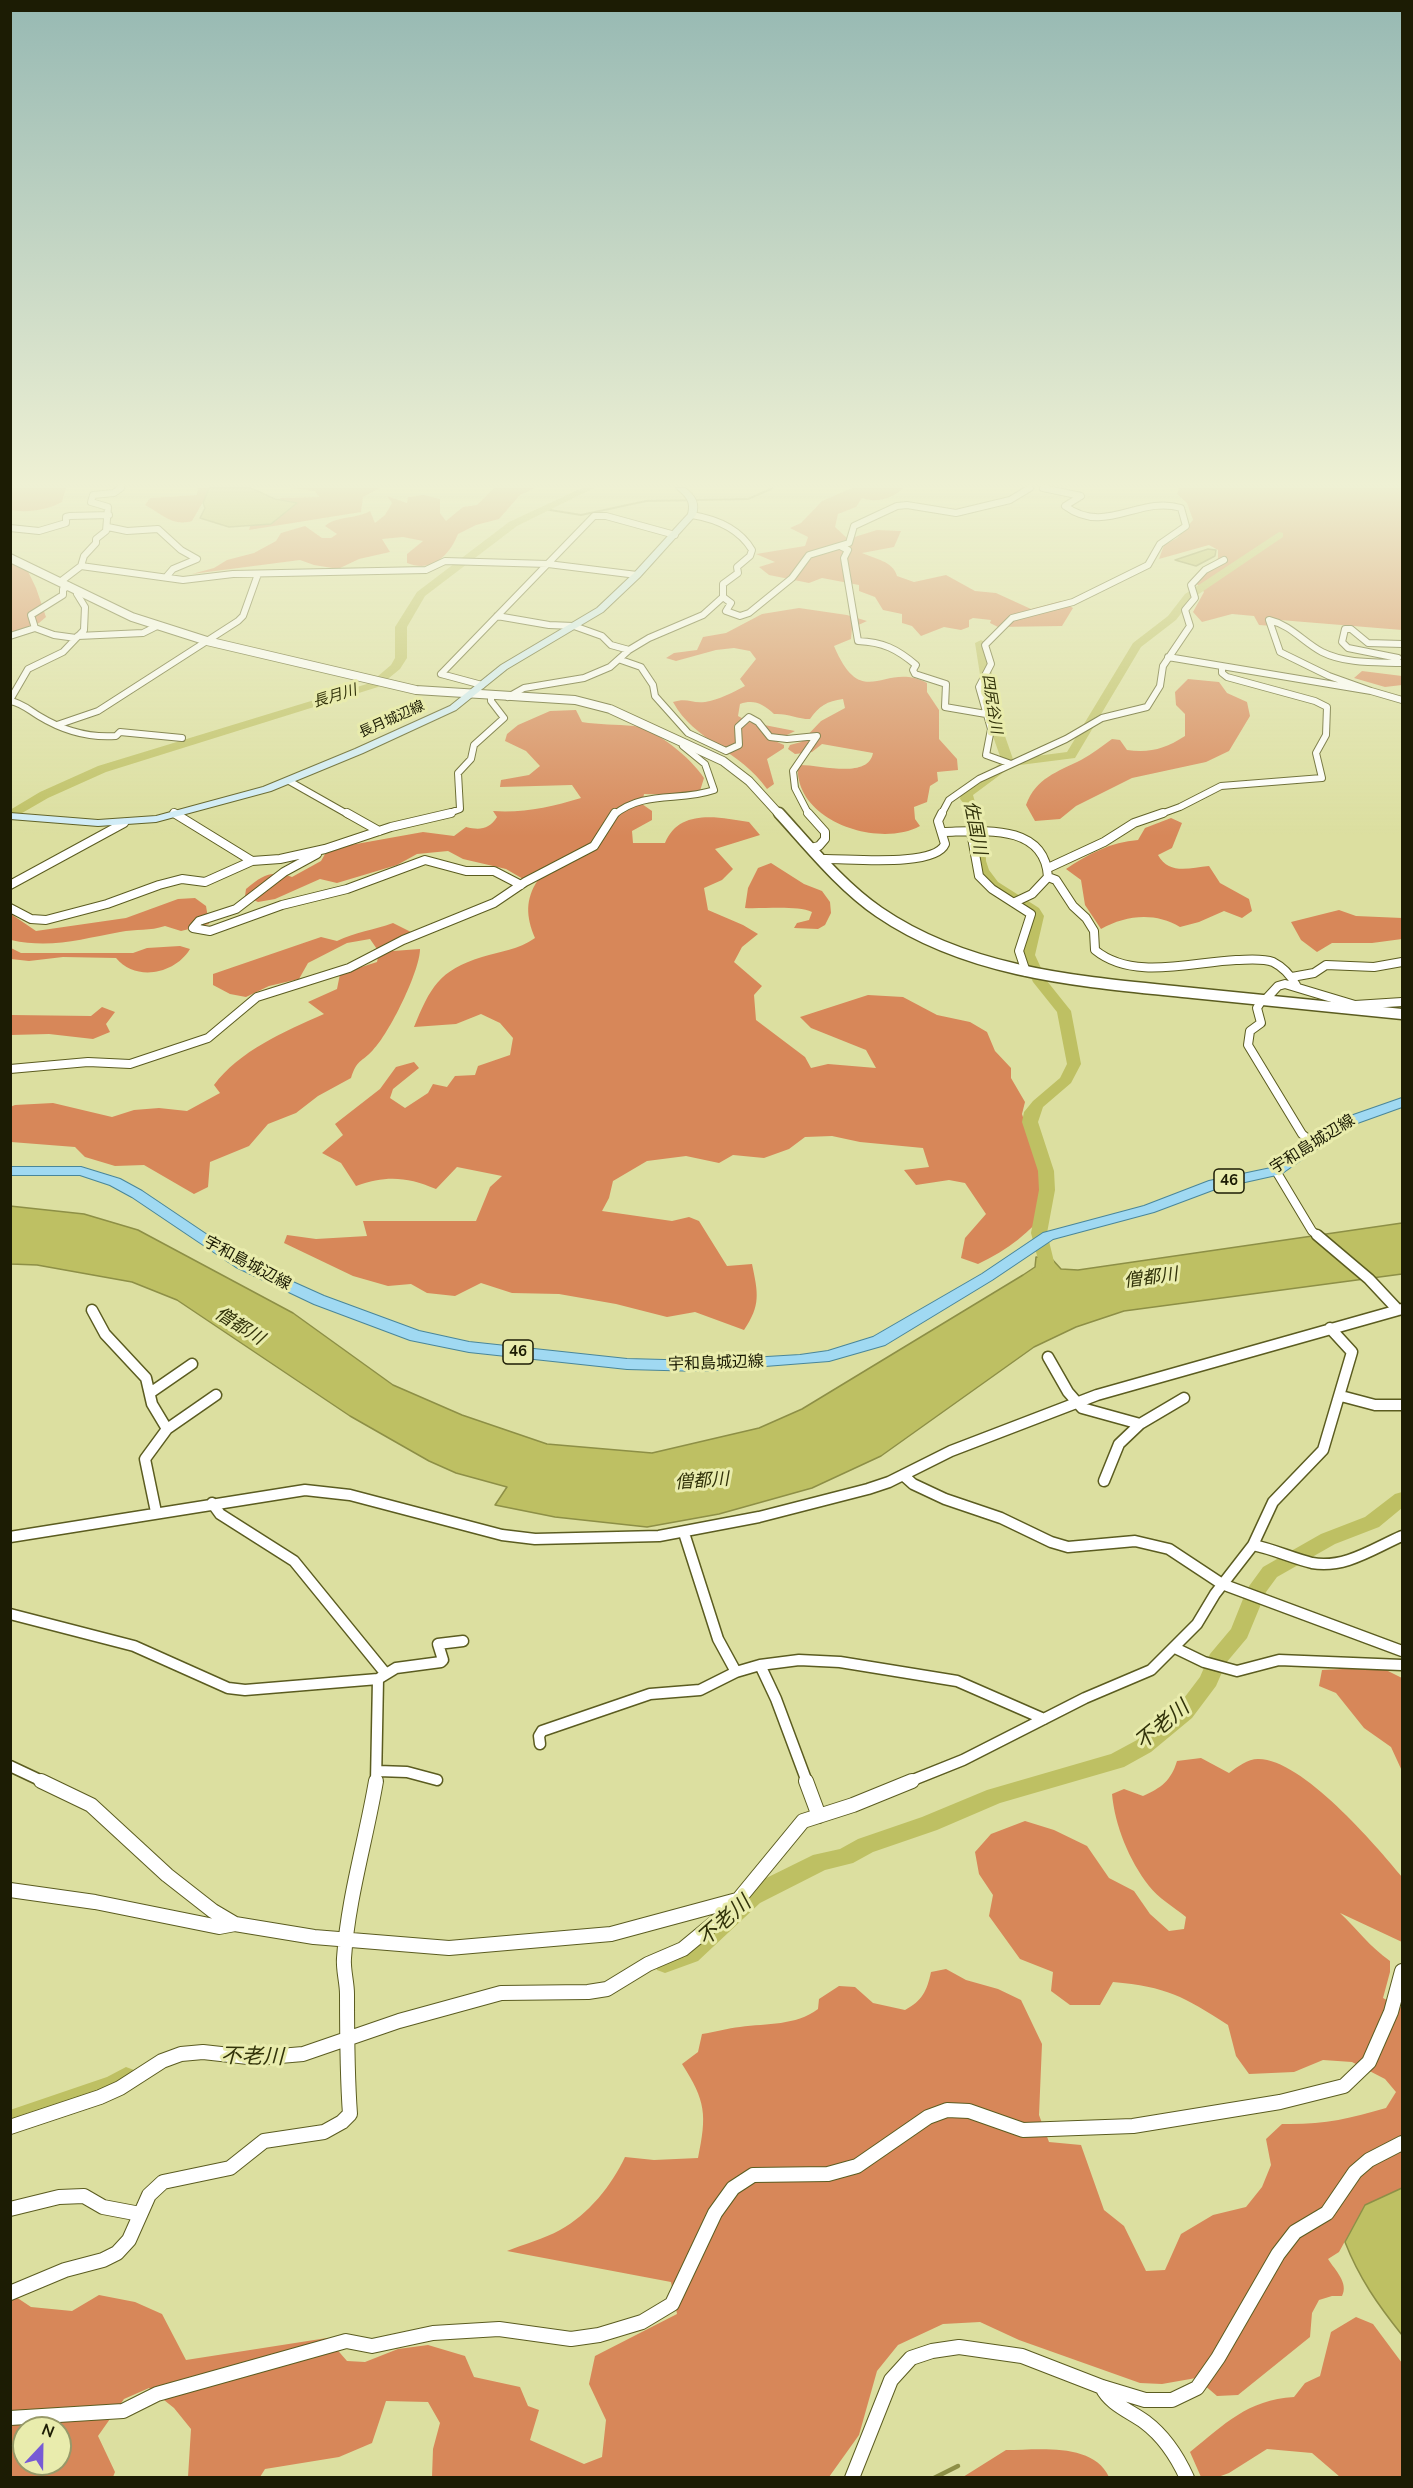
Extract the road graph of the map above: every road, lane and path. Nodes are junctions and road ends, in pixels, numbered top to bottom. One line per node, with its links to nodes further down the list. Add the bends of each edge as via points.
1 (48, 604): 16 (street, via 31,615)
2 (84, 604): 18 (street, via 85,626)
3 (108, 604): 14 (street)
4 (247, 604): 19 (street, via 243,616)
5 (509, 604): 13 (street)
6 (608, 604): 15 (main road, 長月城辺線)
7 (715, 604): 21 (street, via 703,615)
8 (730, 604): 9 (street, via 726,611 745,615)
9 (759, 604)
10 (852, 604): 33 (street, via 858,641 879,642 896,649 916,665 915,674 946,684 945,707)
11 (1062, 604): 33 (street, via 1036,609 1005,622 985,645 991,664 979,693)
12 (1190, 604): 22 (street, via 1185,610 1190,626)
13 (497, 616): 15 (street); 26 (street, via 441,674)
14 (157, 626): 18 (street, via 143,633); 19 (street)
15 (574, 626): 21 (street); 26 (main road, 長月城辺線, via 510,663)
16 (35, 628): 17 (street); 18 (street)
17 (10, 636)
18 (77, 637): 32 (street, via 57,656 28,669)
19 (207, 641): 28 (street, via 416,690); 34 (street, via 98,711)
20 (1402, 644): 24 (street, via 1365,643 1347,628 1342,642 1353,650)
21 (629, 650): 23 (street)
22 (1168, 657): 25 (street); 37 (street, via 1160,686 1147,707 1102,718)
23 (621, 660): 30 (street, via 584,678 546,682); 45 (street, via 640,667 653,685 655,696 688,733 726,751 739,745 738,727 749,717 770,738 817,736 793,771 807,815 825,832 819,846)
24 (1402, 660): 27 (street, via 1334,657 1299,632 1275,621 1268,622 1280,652)
25 (1222, 668): 27 (street); 49 (street, via 1227,676 1327,706 1326,735 1316,753 1322,778 1221,786 1180,807 1134,823)
26 (482, 685): 28 (main road, 長月城辺線)
27 (1371, 692): 31 (street)
28 (469, 695): 29 (street); 38 (main road, 長月城辺線, via 437,716)
29 (491, 696): 30 (street); 42 (street, via 490,701 504,718 474,745 471,759 458,773 460,809)
30 (508, 697): 36 (street, via 596,704)
31 (1402, 700)
32 (10, 701): 34 (street, via 23,704)
33 (986, 714): 37 (street, via 991,729 986,755)
34 (57, 724): 35 (street, via 99,738 120,732)
35 (182, 738)
36 (682, 740): 45 (street, via 736,770); 52 (street, via 678,744 701,757 710,768 714,790 694,797 630,802 614,814 594,846)
37 (1011, 764): 43 (street, via 949,800 938,820)
38 (289, 781): 39 (main road, 長月城辺線); 42 (street)
39 (174, 813): 41 (main road, 長月城辺線); 48 (street)
40 (15, 816): 41 (main road, 長月城辺線)
41 (123, 823): 51 (street)
42 (379, 831): 46 (street)
43 (945, 832): 44 (street); 47 (street, via 945,845 932,856)
44 (971, 832): 49 (street, via 1005,831 1027,838); 53 (street, via 976,840 973,856 978,876)
45 (811, 848): 47 (street)
46 (325, 849): 48 (street); 52 (street, via 284,872 236,909 199,921 193,927 210,931 282,905 347,889 425,860 466,871 494,871)
47 (822, 859): 56 (street, via 861,898 899,924 952,950)
48 (252, 861): 54 (street, via 205,882 182,879 46,920 31,919)
49 (1048, 868): 50 (street)
50 (1048, 877): 53 (street, via 1032,894); 57 (street, via 1056,880 1086,918 1094,931 1095,950 1107,960 1128,965 1178,966 1255,960 1270,962)
51 (10, 885)
52 (521, 885): 61 (street, via 494,903 403,940 349,968 256,997 208,1038 130,1064 88,1062)
53 (1015, 902): 56 (street, via 1031,914 1019,951)
54 (10, 908)
55 (1402, 962): 57 (street, via 1374,967 1326,965)
56 (1026, 972): 58 (street, via 1073,981)
57 (1294, 981): 58 (street, via 1278,986); 59 (street, via 1355,1005)
58 (1263, 1000): 60 (street); 63 (street, via 1257,1008 1261,1023 1247,1032 1248,1046 1302,1134)
59 (1402, 1002)
60 (1402, 1014)
61 (10, 1069)
62 (1402, 1102): 63 (main road, 宇和島城辺線 / 46, via 1354,1118)
63 (1314, 1144): 65 (main road, 宇和島城辺線 / 46)
64 (10, 1171): 65 (main road, 宇和島城辺線 / 46, via 81,1171 115,1182 241,1264 319,1300 416,1336 469,1347 638,1365 701,1366 800,1360 856,1349 906,1327 1040,1241 1065,1230 1149,1209 1193,1190)
65 (1275, 1171): 67 (street, via 1317,1234)
66 (92, 1310): 71 (street, via 105,1334 140,1369)
67 (1400, 1310): 68 (street)
68 (1330, 1328): 73 (street, via 1352,1352); 75 (street)
69 (1048, 1357): 75 (street)
70 (192, 1364): 71 (street)
71 (150, 1393): 78 (street)
72 (216, 1395): 78 (street)
73 (1341, 1396): 76 (street, via 1375,1405); 86 (street, via 1323,1450 1273,1502)
74 (1184, 1398): 77 (street)
75 (1076, 1403): 77 (street, via 1083,1409 1120,1415); 79 (street, via 951,1451)
76 (1402, 1405)
77 (1140, 1424): 80 (street, via 1113,1452)
78 (167, 1429): 82 (street, via 145,1459)
79 (903, 1475): 83 (street, via 868,1489); 87 (street, via 945,1499 1068,1547 1135,1541 1169,1549)
80 (1104, 1481)
81 (212, 1503): 82 (street); 83 (street, via 326,1490 502,1535 583,1539); 95 (street, via 220,1514 294,1561)
82 (156, 1512): 85 (street)
83 (684, 1533): 94 (street, via 698,1560 712,1623)
84 (1402, 1536): 86 (street, via 1332,1564)
85 (10, 1537)
86 (1253, 1545): 87 (street)
87 (1222, 1584): 90 (street, via 1197,1624); 91 (street)
88 (10, 1614): 95 (street, via 134,1646 228,1688 245,1690)
89 (463, 1641): 95 (street, via 438,1644 441,1662 396,1668)
90 (1175, 1648): 93 (street, via 1204,1662 1237,1671 1278,1660); 96 (street, via 1151,1670)
91 (1402, 1651)
92 (760, 1665): 94 (street); 96 (street, via 799,1660 840,1662 920,1673 972,1686); 101 (street)
93 (1402, 1665)
94 (736, 1672): 97 (street, via 700,1690 650,1694 542,1731)
95 (382, 1676): 99 (street)
96 (1044, 1719): 101 (street, via 963,1760)
97 (540, 1744)
98 (10, 1766): 104 (street, via 91,1805 167,1875)
99 (378, 1771): 100 (street, via 407,1772); 105 (street)
100 (437, 1780)
101 (819, 1816): 103 (street, via 803,1821)
102 (10, 1890): 104 (street, via 219,1927)
103 (737, 1900): 105 (street, via 631,1930 599,1935 449,1948); 107 (street, via 683,1949 648,1964 607,1989 501,1993 399,2021)
104 (235, 1924): 105 (street)
105 (347, 1940): 107 (street)
106 (1402, 1971): 114 (street, via 1391,2012 1369,2062 1344,2086 1280,2102 1133,2126 1023,2130 969,2111 947,2110 928,2117 857,2166 828,2174 753,2175 733,2188 715,2213 672,2304 642,2322 571,2339 500,2329 433,2333 372,2346 346,2342 157,2394 123,2411)
107 (345, 2042): 108 (street, via 303,2054 257,2058 203,2052 181,2054 100,2097); 111 (street, via 350,2114 343,2123 324,2133 292,2140 268,2139 231,2168 164,2182 148,2196)
108 (10, 2127)
109 (1402, 2144): 113 (street, via 1355,2172 1327,2213 1295,2232 1278,2253 1197,2388 1172,2400 1154,2400)
110 (10, 2209): 111 (street, via 59,2197 84,2196 103,2207)
111 (140, 2214): 112 (street, via 135,2231 106,2261 64,2271)
112 (10, 2293)
113 (1102, 2387): 115 (street, via 1022,2356 959,2347 911,2358 891,2380); 116 (street, via 1107,2397 1164,2436 1180,2458)
114 (10, 2418)
115 (852, 2478)
116 (1187, 2478)

